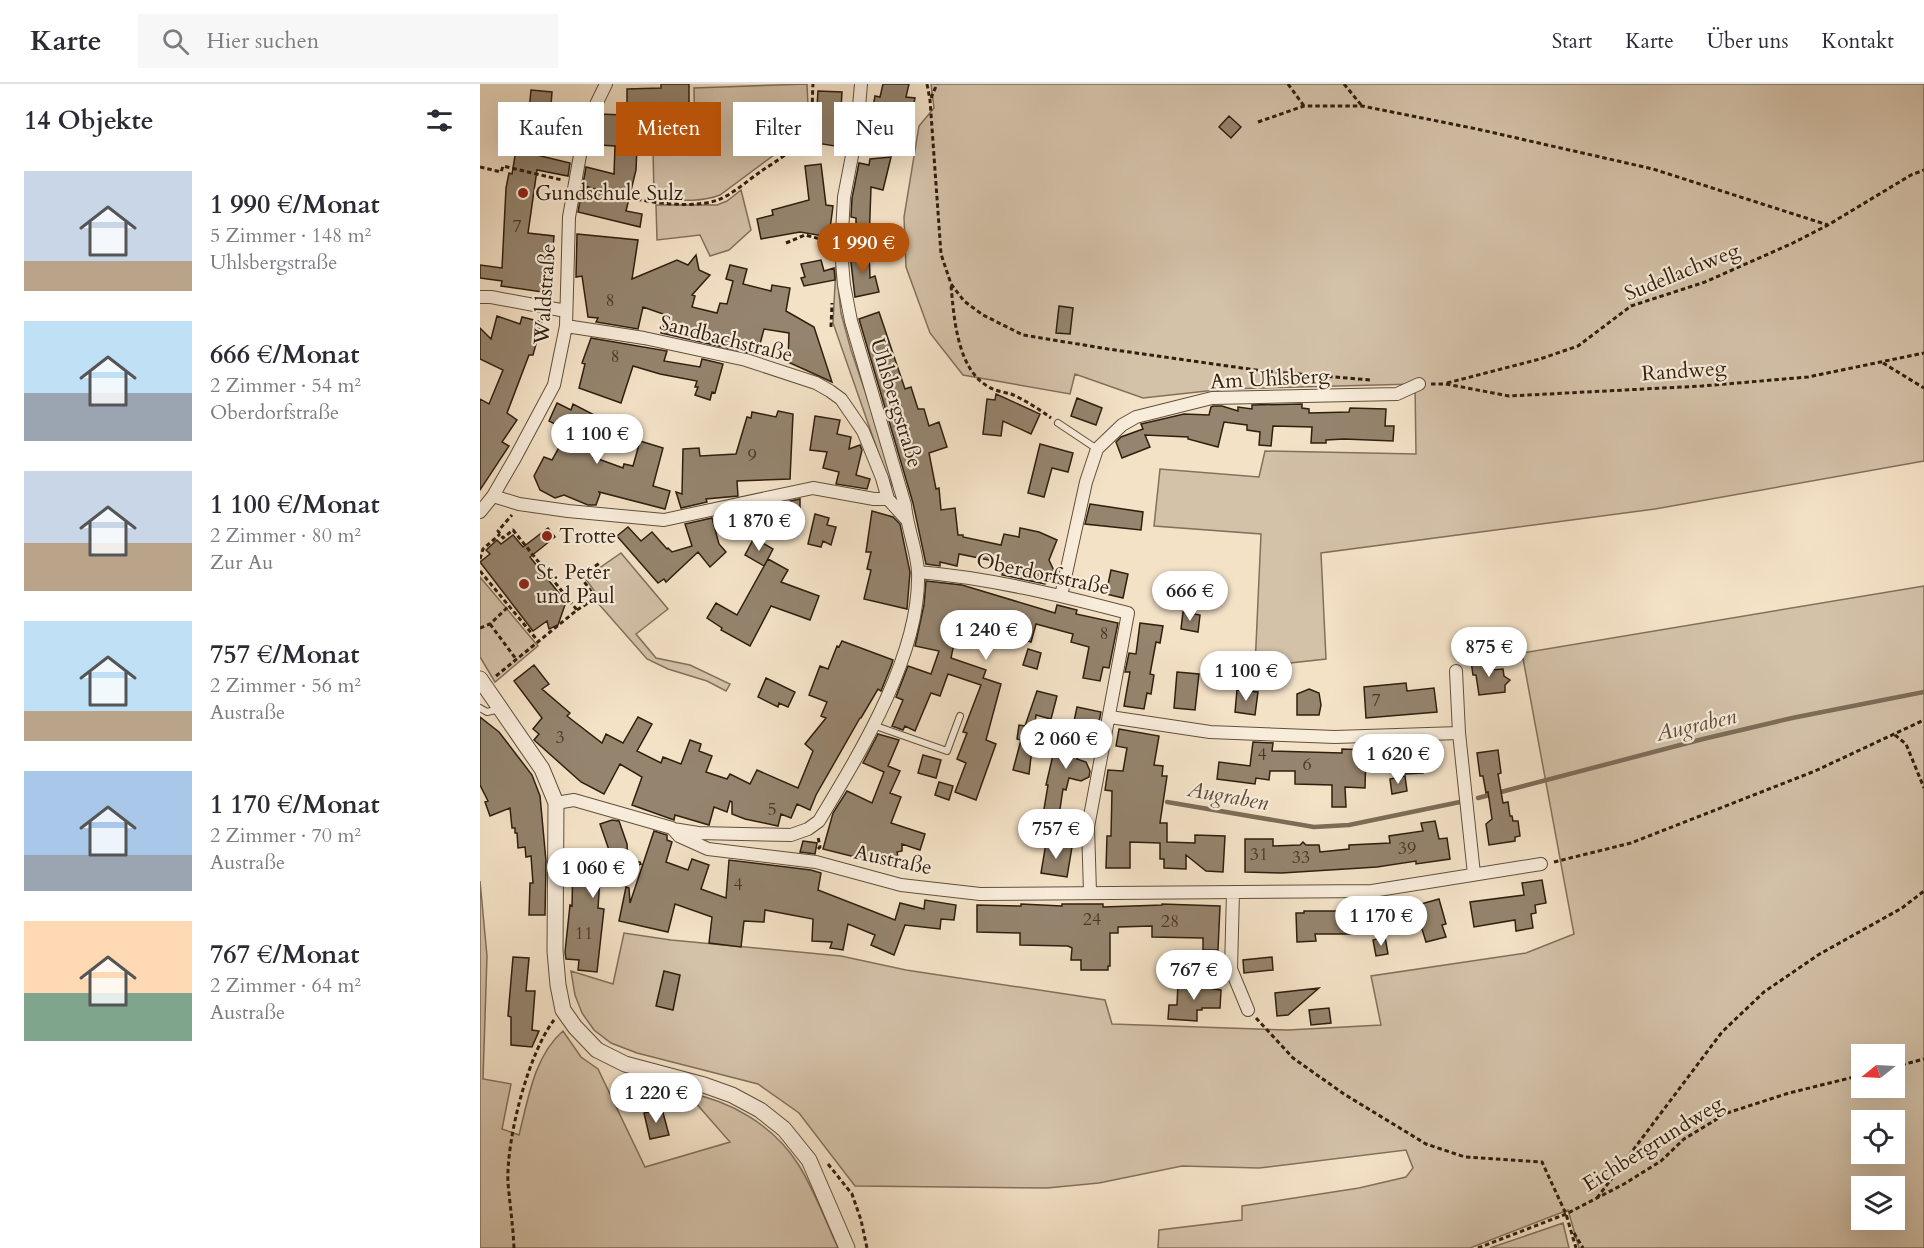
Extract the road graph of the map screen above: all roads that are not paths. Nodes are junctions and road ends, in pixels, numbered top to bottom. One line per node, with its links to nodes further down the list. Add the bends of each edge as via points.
1 (606, 84): 4 (street, Waldstraße, via 585,127 568,223)
2 (861, 84): 12 (street, Uhlsbergstraße, via 844,197 844,285 850,321 896,469)
3 (480, 297): 4 (street)
4 (566, 311): 5 (street, Waldstraße)
5 (566, 326): 9 (street, Waldstraße, via 554,385); 10 (street, Sandbachstraße, via 746,360 816,383 841,399 863,431)
6 (1419, 384): 8 (street, Am Uhlsberg, via 1397,394 1212,398 1136,417)
7 (1058, 423): 8 (lane)
8 (1096, 449): 14 (street)
9 (493, 496): 10 (street, via 568,511 664,520 813,488); 11 (street, Waldstraße)
10 (888, 499): 12 (street, Sandbachstraße)
11 (480, 512)
12 (906, 519): 13 (street, Uhlsbergstraße)
13 (918, 572): 14 (street, Oberdorfstraße, via 960,575); 21 (street, Uhlsbergstraße, via 914,618 902,663)
14 (1061, 596): 20 (street, Oberdorfstraße, via 1128,613)
15 (1456, 671): 22 (street)
16 (482, 682): 18 (street)
17 (480, 708): 18 (lane, via 488,712)
18 (501, 709): 23 (street, via 542,769)
19 (960, 716): 21 (lane, via 947,751)
20 (1110, 717): 22 (street, via 1222,732 1335,737); 27 (street, Oberdorfstraße, via 1088,827)
21 (873, 725): 24 (street, Uhlsbergstraße, via 819,820 808,829 769,836)
22 (1459, 733): 26 (street)
23 (556, 803): 24 (street, Austraße, via 574,800); 30 (street, via 555,951 563,1010 574,1027 597,1050 625,1064 732,1095 784,1129 809,1161)
24 (672, 828): 27 (street, Austraße, via 679,836 708,849 816,862 901,885 980,894)
25 (1541, 864): 26 (street, Austraße)
26 (1474, 874): 28 (street, Austraße, via 1372,891)
27 (1090, 892): 28 (street, Austraße)
28 (1233, 892): 29 (street, via 1231,969)
29 (1248, 1010)
30 (847, 1248)

